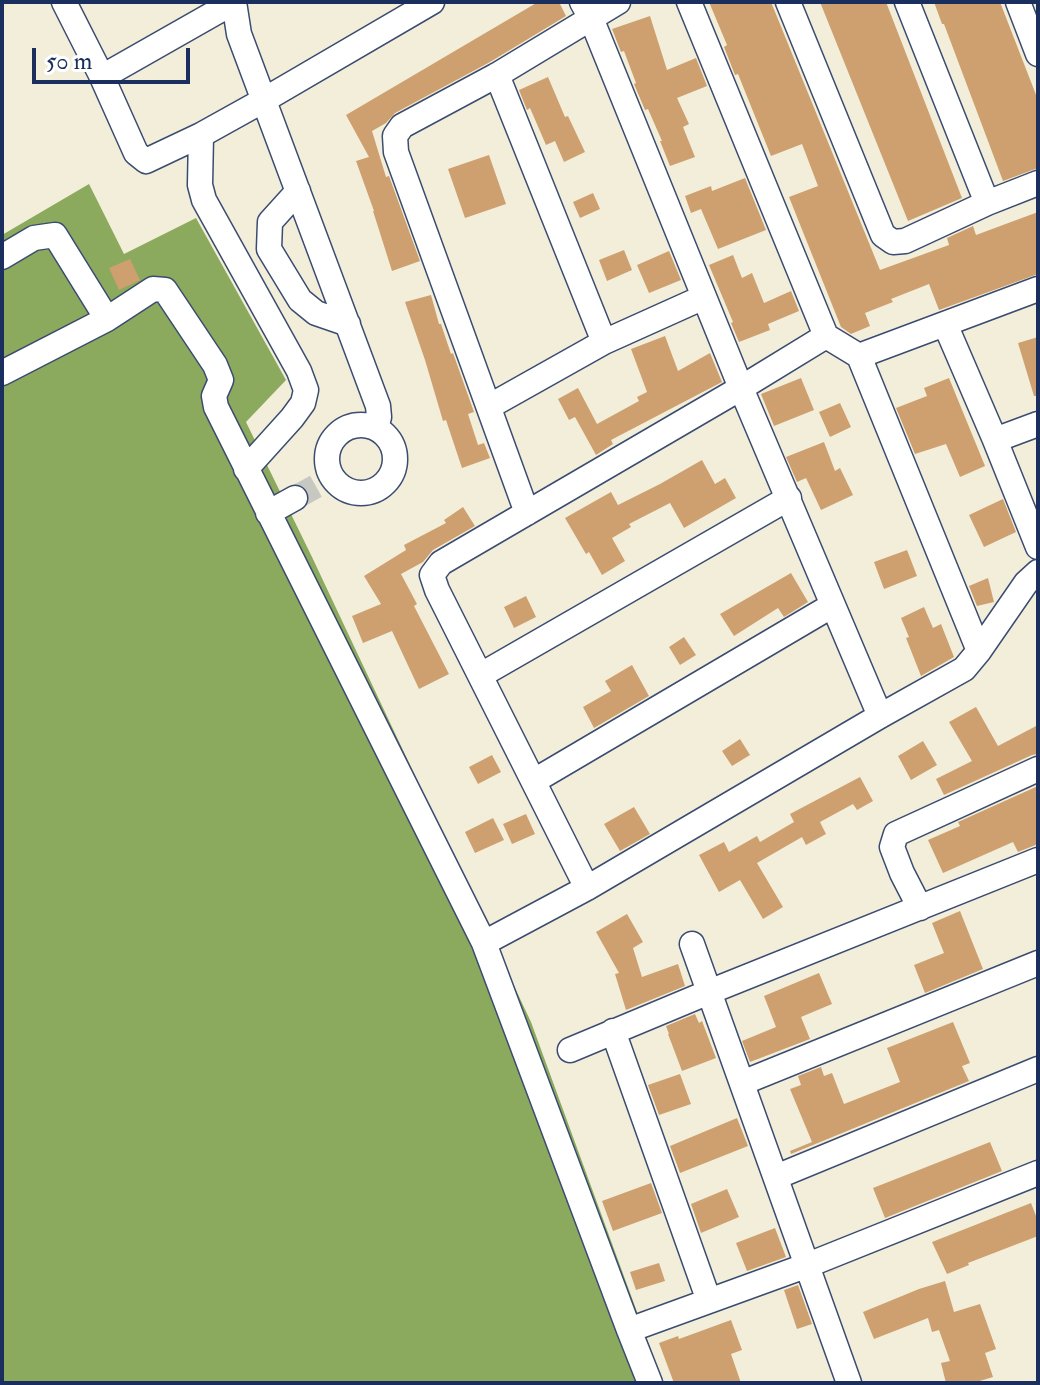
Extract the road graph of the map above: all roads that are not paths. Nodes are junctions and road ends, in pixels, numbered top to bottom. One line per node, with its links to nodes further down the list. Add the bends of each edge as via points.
1 (64, 2): 12 (street)
2 (234, 2): 12 (street); 13 (street, via 239,34)
3 (432, 2): 13 (street)
4 (618, 2): 9 (street)
5 (689, 2): 24 (street)
6 (788, 2): 17 (street, via 883,235 893,242 905,241)
7 (907, 2): 17 (street)
8 (1018, 2): 10 (street)
9 (586, 10): 11 (street); 20 (street)
10 (1038, 54)
11 (497, 75): 25 (street); 29 (street, via 402,126 395,136 396,152)
12 (102, 77): 14 (street, via 136,153 146,161)
13 (264, 100): 14 (street); 16 (street)
14 (201, 135): 33 (street, via 204,200 306,390 292,418)
15 (1038, 183): 17 (street)
16 (298, 191): 22 (street); 22 (street, via 270,222 269,249 300,300 316,313)
17 (987, 203)
18 (2, 257): 21 (street, via 34,238 55,235)
19 (1038, 289): 23 (street)
20 (704, 297): 25 (street); 28 (street)
21 (107, 319): 27 (street); 33 (street, via 144,293 165,290 215,365 221,380 216,407)
22 (348, 324): 31 (street, via 378,406)
23 (945, 324): 26 (street); 32 (street)
24 (826, 336): 26 (street); 28 (street)
25 (604, 342): 29 (street)
26 (859, 356): 41 (street)
27 (2, 373)
28 (741, 388): 35 (street); 37 (street)
29 (490, 406): 37 (street)
30 (1038, 424): 32 (street)
31 (376, 427): 31 (street, via 390,439 396,457 393,474 381,488 364,494 325,482 330,444 341,430 358,424)
32 (995, 440): 38 (street)
33 (246, 469): 36 (street)
34 (295, 498): 36 (street)
35 (789, 498): 40 (street); 42 (street)
36 (268, 513): 49 (street)
37 (527, 513): 42 (street, via 441,563 432,575)
38 (1038, 547)
39 (1038, 572): 41 (street)
40 (833, 605): 43 (street); 45 (street)
41 (979, 651): 43 (street, via 964,669)
42 (481, 675): 45 (street)
43 (880, 716): 47 (street)
44 (1038, 769): 48 (street, via 896,834 892,847)
45 (534, 781): 47 (street)
46 (1038, 860): 48 (street)
47 (587, 888): 49 (street)
48 (920, 908): 52 (street)
49 (484, 943): 61 (street)
50 (692, 944): 52 (street)
51 (1038, 963): 56 (street)
52 (709, 992): 53 (street); 56 (street)
53 (613, 1031): 54 (street); 60 (street)
54 (570, 1050)
55 (1038, 1069): 58 (street)
56 (742, 1083): 58 (street)
57 (1038, 1173): 59 (street)
58 (776, 1177): 59 (street)
59 (808, 1265): 60 (street); 63 (street)
60 (709, 1301): 61 (street)
61 (629, 1330): 62 (street)
62 (650, 1383)
63 (849, 1383)

